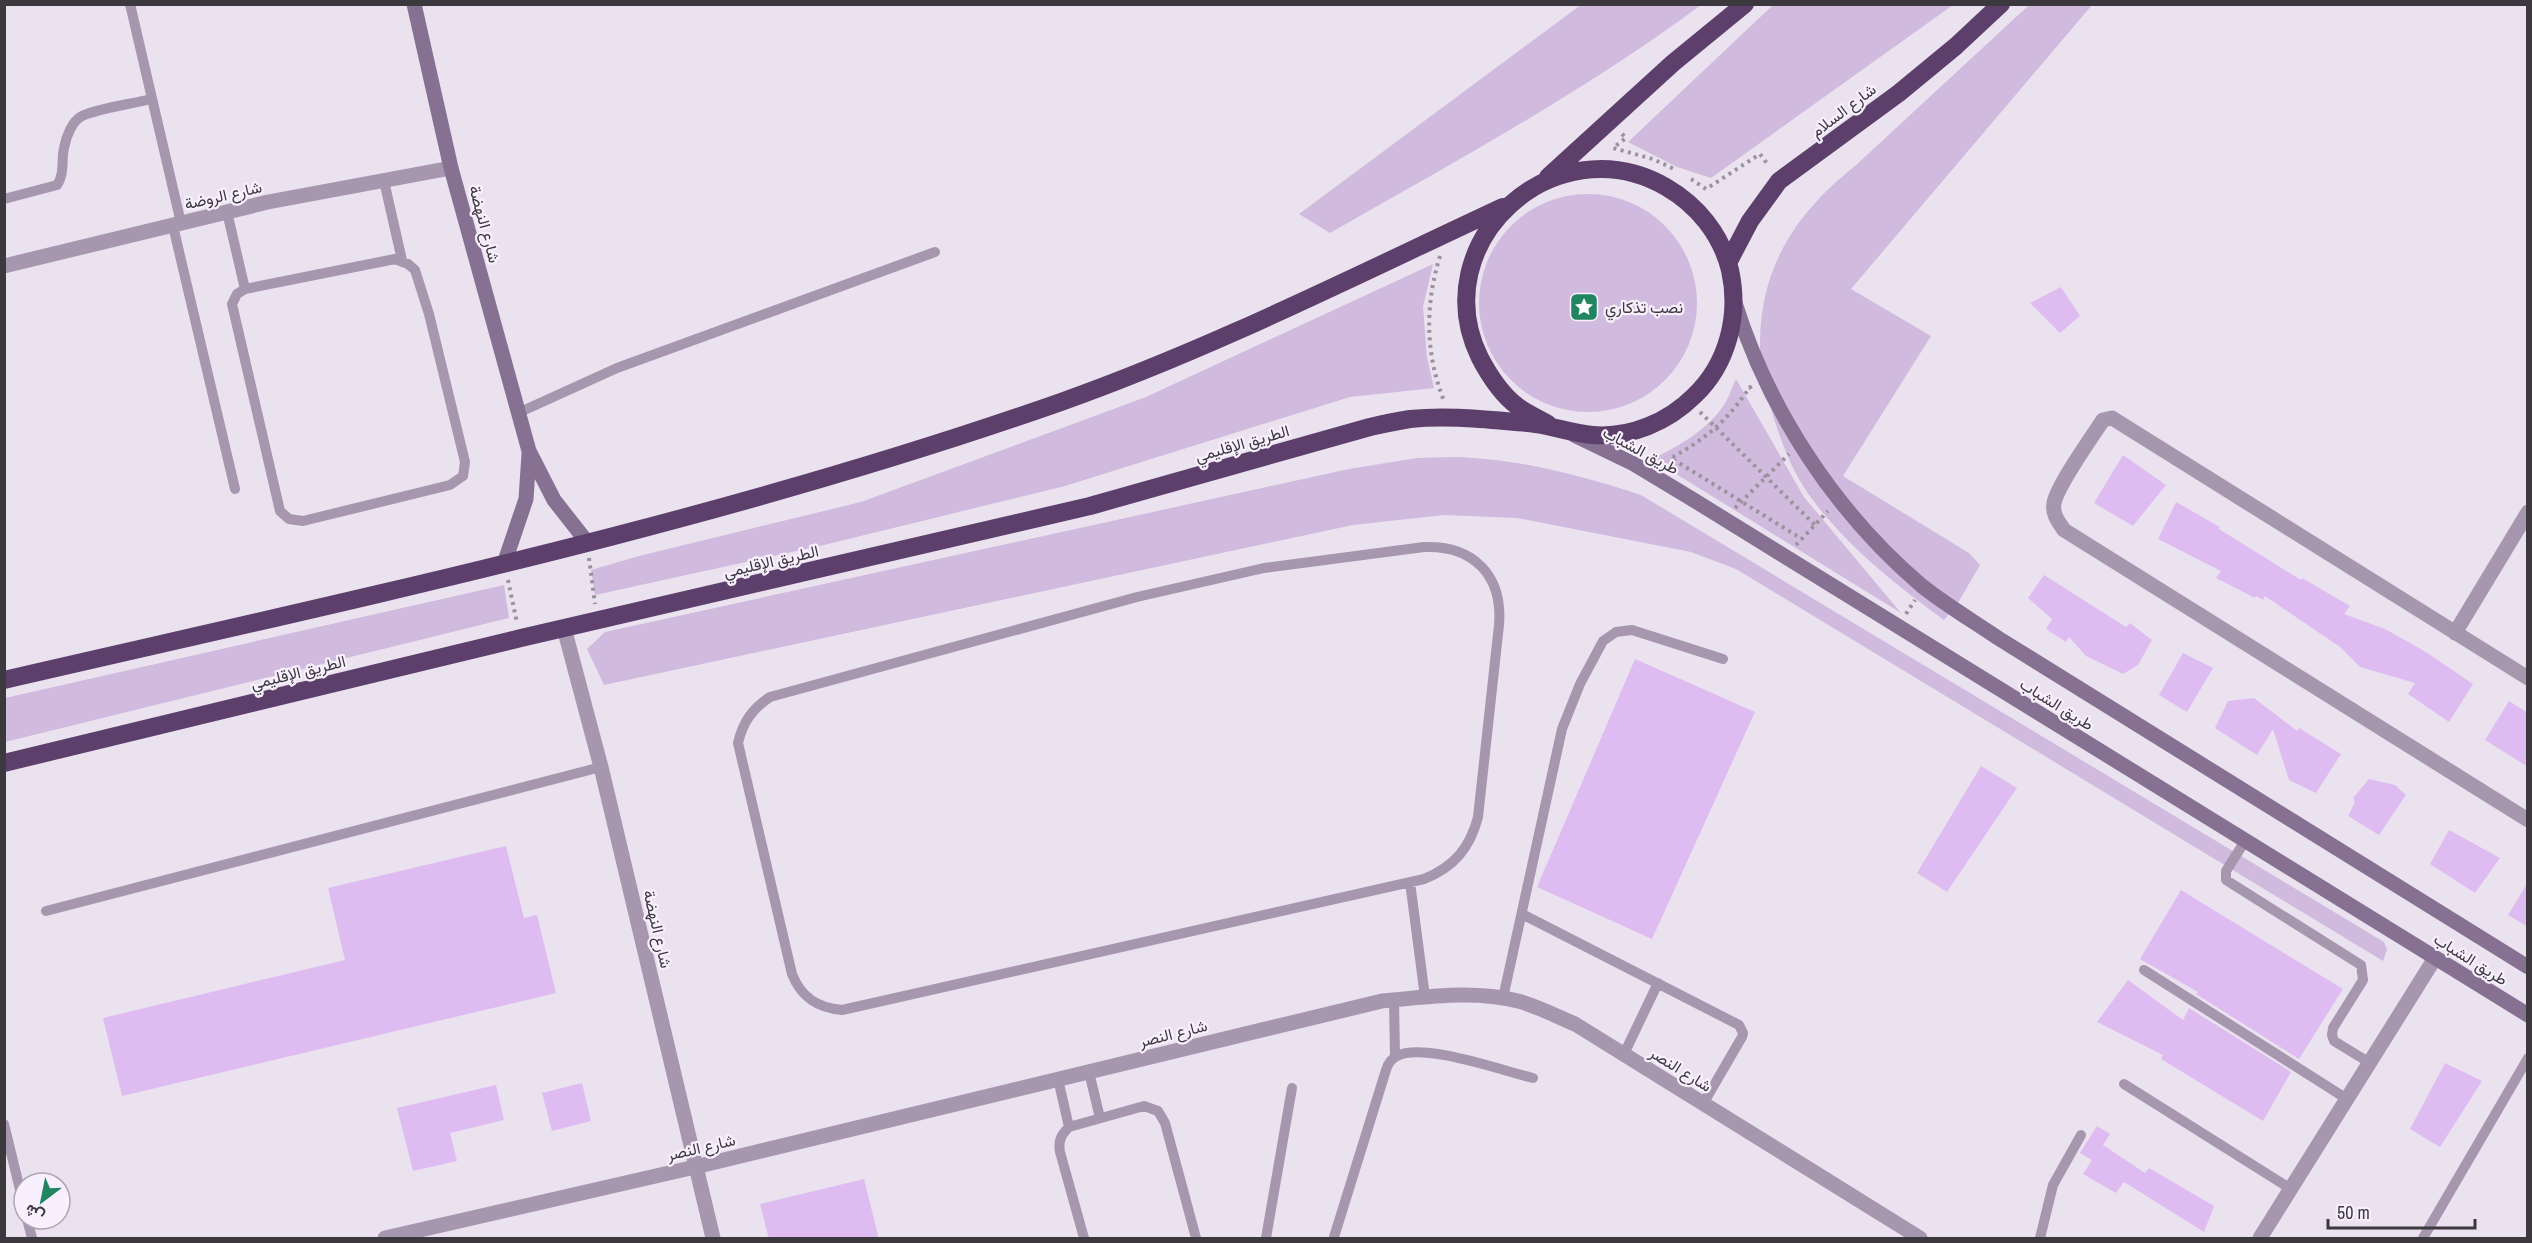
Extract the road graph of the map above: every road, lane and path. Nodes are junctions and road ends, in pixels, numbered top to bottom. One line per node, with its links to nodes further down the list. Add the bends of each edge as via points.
1 (129, 4): 5 (lane)
2 (414, 4): 7 (main road, شارع النهضة)
3 (1745, 4): 6 (highway)
4 (2001, 4): 12 (highway, شارع السلام, via 1899,93)
5 (151, 99): 13 (lane, via 82,116 67,136 57,185); 16 (lane)
6 (1611, 118): 8 (path, via 1626,138 1613,148 1653,159); 10 (highway)
7 (452, 168): 11 (street, شارع الروضة); 26 (main road, شارع النهضة)
8 (1680, 172)
9 (1689, 177): 12 (path, via 1706,189 1760,154)
10 (1545, 180): 14 (highway); 20 (highway, الطريق الإقليمي, via 1572,171 1600,168 1628,171 1655,181 1680,195 1701,214)
11 (384, 181): 15 (street, شارع الروضة); 19 (lane)
12 (1779, 181): 20 (highway, شارع السلام, via 1750,221)
13 (4, 198)
14 (1507, 205): 28 (highway, via 1484,235 1470,270 1467,307 1473,344 1490,377 1509,398); 43 (highway, via 1206,345 1064,401 851,470)
15 (227, 212): 16 (street, شارع الروضة); 22 (lane)
16 (177, 224): 21 (street, شارع الروضة); 34 (lane)
17 (935, 252): 26 (lane, via 617,368)
18 (1432, 259): 27 (path, via 1441,255 1430,298 1429,344)
19 (402, 260): 22 (lane); 22 (lane, via 415,270 429,314 465,472 450,485 303,521 289,519 280,511 232,304)
20 (1728, 263): 23 (highway, الطريق الإقليمي)
21 (4, 266)
22 (245, 289)
23 (1734, 301): 25 (highway, الطريق الإقليمي, via 1731,332 1720,361 1704,387); 30 (main road, طريق الشباب)
24 (1755, 395): 29 (path, via 1750,387)
25 (1689, 401): 28 (highway, الطريق الإقليمي, via 1655,424 1625,434 1594,435); 29 (path)
26 (518, 413): 31 (main road, شارع النهضة)
27 (1451, 418): 28 (highway, الطريق الإقليمي); 47 (highway, الطريق الإقليمي, via 1411,419 1370,427 1090,506)
28 (1556, 427): 40 (main road, طريق الشباب, via 1634,464)
29 (1717, 428): 33 (path); 36 (path, via 1671,458)
30 (1794, 448): 32 (path); 33 (path); 35 (main road, طريق الشباب)
31 (529, 451): 43 (main road, شارع النهضة, via 554,500); 45 (main road, شارع النهضة, via 526,499)
32 (1794, 462)
33 (1766, 477): 36 (path); 41 (path)
34 (235, 489)
35 (1839, 499): 38 (path); 46 (main road, طريق الشباب)
36 (1741, 501): 40 (path); 42 (path)
37 (1821, 504): 38 (path)
38 (1827, 512): 41 (path)
39 (2528, 512): 50 (street)
40 (1724, 519): 44 (main road, طريق الشباب)
41 (1815, 525): 42 (path)
42 (1802, 539): 44 (path)
43 (587, 542): 45 (highway); 47 (path)
44 (1785, 557): 48 (main road, طريق الشباب)
45 (504, 564): 51 (path); 54 (highway)
46 (1923, 586): 48 (path); 63 (main road, طريق الشباب, via 1998,638)
47 (597, 620): 49 (highway, الطريق الإقليمي)
48 (1898, 627): 58 (main road, طريق الشباب)
49 (564, 628): 51 (highway, الطريق الإقليمي); 56 (street, شارع النهضة)
50 (2455, 633): 53 (street); 57 (street, via 2112,418 2103,420 2057,494 2055,518 2064,530)
51 (521, 638): 55 (highway, الطريق الإقليمي)
52 (1723, 659): 61 (lane, via 1632,630 1616,632 1603,641 1562,729)
53 (2528, 678)
54 (4, 680)
55 (4, 763)
56 (601, 767): 60 (lane); 85 (street, شارع النهضة)
57 (2528, 820)
58 (2245, 841): 62 (main road, طريق الشباب); 73 (lane, via 2226,871 2226,880 2361,965 2362,980 2332,1035 2334,1041)
59 (1410, 882): 59 (lane, via 854,1007 822,1007 806,997 792,974 738,743 753,710 770,697 1137,597 1264,568 1424,547 1451,549 1464,553 1484,570 1500,602 1478,817 1460,856 1437,874); 66 (lane)
60 (46, 911)
61 (1522, 914): 65 (lane); 67 (lane)
62 (2435, 958): 69 (main road, طريق الشباب); 73 (street)
63 (2528, 967)
64 (2144, 970): 79 (lane)
65 (1658, 983): 70 (lane); 80 (lane, via 1742,1028 1742,1037)
66 (1425, 997): 67 (street, شارع النصر, via 1460,994); 68 (street, شارع النصر)
67 (1503, 998): 70 (street, شارع النصر, via 1575,1024)
68 (1394, 1000): 71 (lane); 74 (street, شارع النصر)
69 (2528, 1015)
70 (1624, 1054): 80 (street, شارع النصر)
71 (1395, 1056): 75 (lane, via 1439,1054); 89 (lane, via 1386,1070)
72 (2528, 1058): 98 (lane)
73 (2370, 1063): 79 (street)
74 (1089, 1072): 76 (street, شارع النصر); 81 (lane)
75 (1533, 1078)
76 (1058, 1079): 83 (lane); 85 (street, شارع النصر)
77 (2124, 1084): 87 (lane)
78 (1292, 1088): 94 (lane)
79 (2347, 1099): 87 (street)
80 (1703, 1104): 95 (street, شارع النصر)
81 (1100, 1118): 83 (lane); 93 (lane, via 1144,1106 1163,1117)
82 (4, 1124): 86 (lane)
83 (1069, 1127): 92 (lane, via 1062,1134 1060,1152)
84 (2081, 1135): 96 (lane, via 2053,1185)
85 (695, 1167): 88 (street, شارع النصر); 91 (street, شارع النهضة)
86 (15, 1171)
87 (2291, 1189): 97 (street)
88 (418, 1235): 90 (street, شارع النصر)
89 (1334, 1238)
90 (384, 1239)
91 (713, 1239)
92 (1084, 1239)
93 (1196, 1239)
94 (1266, 1239)
95 (1920, 1239)
96 (2040, 1239)
97 (2260, 1239)
98 (2423, 1239)

